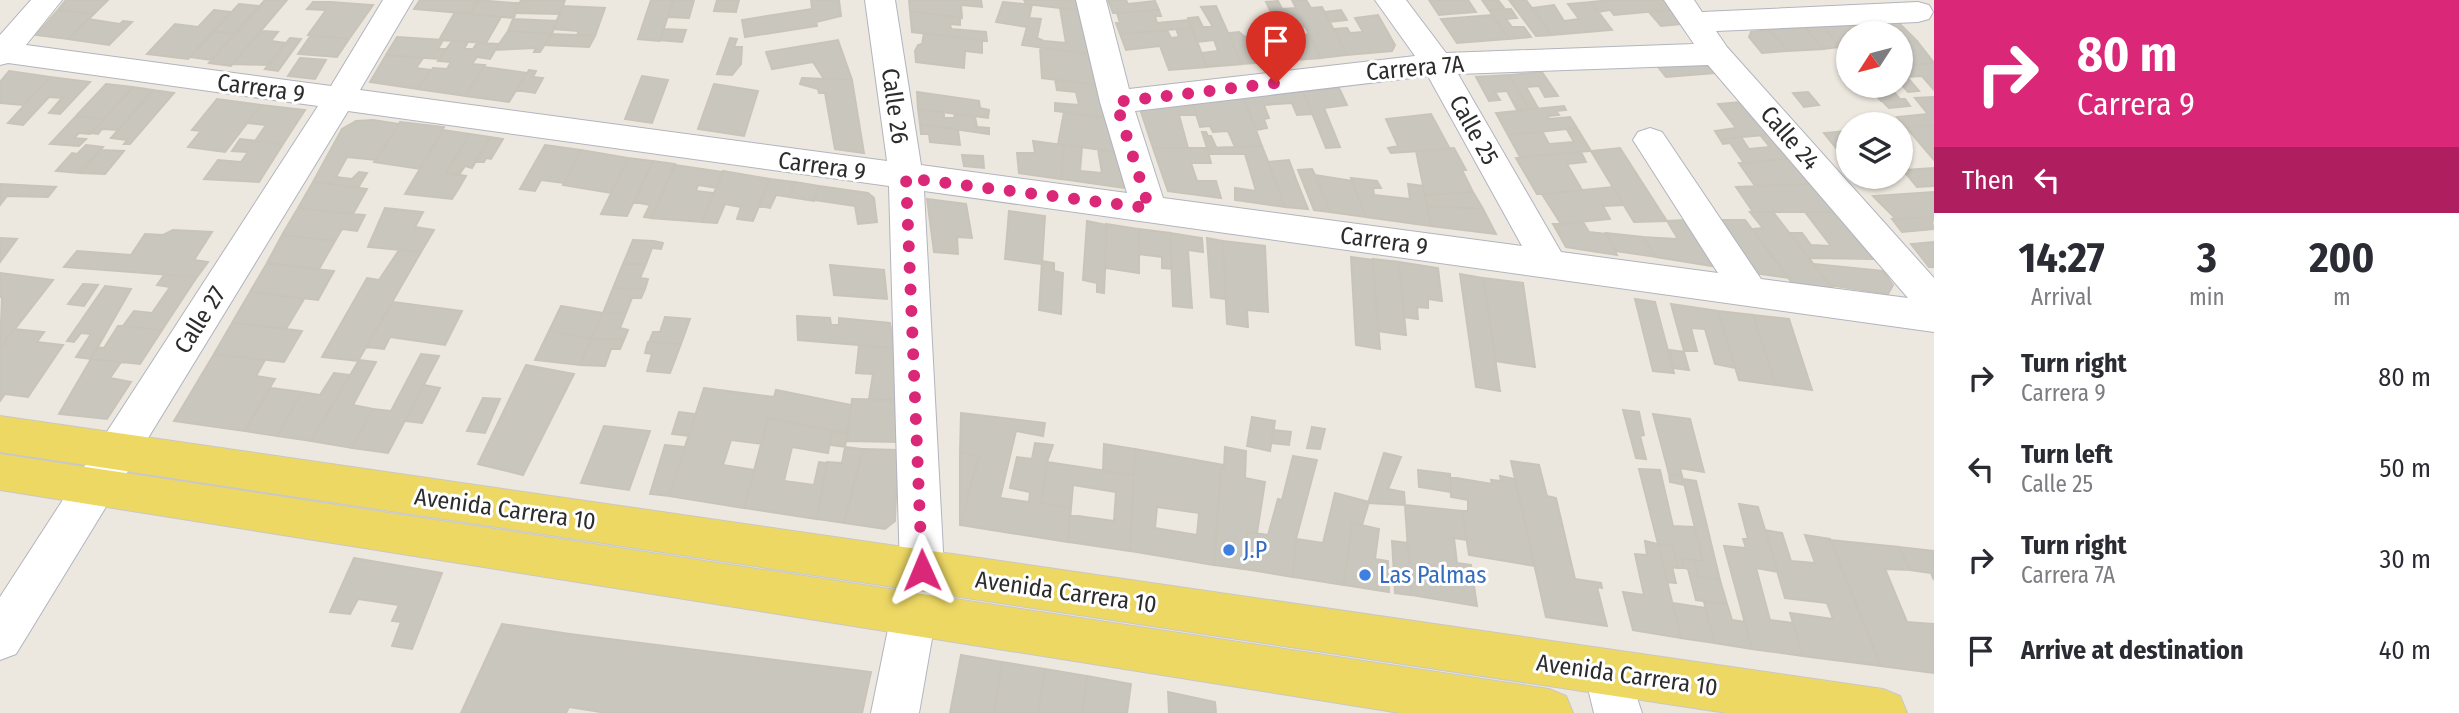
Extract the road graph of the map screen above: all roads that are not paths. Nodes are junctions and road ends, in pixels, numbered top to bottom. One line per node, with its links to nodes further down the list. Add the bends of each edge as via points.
1 (47, 0): 8 (street)
2 (398, 0): 11 (street, Calle 27)
3 (880, 0): 14 (street, Calle 26)
4 (1091, 0): 12 (street)
5 (1390, 0): 10 (street, Calle 25)
6 (1686, 11): 7 (street); 9 (street, Calle 24)
7 (1920, 13)
8 (5, 42): 11 (street, Carrera 9)
9 (1716, 54): 10 (street, Carrera 7A); 18 (street, Calle 24)
10 (1437, 64): 12 (street, Carrera 7A); 16 (street, Calle 25)
11 (339, 99): 14 (street, Carrera 9); 21 (street, Calle 27)
12 (1116, 102): 15 (street)
13 (1650, 140): 17 (street)
14 (906, 178): 15 (street, Carrera 9); 23 (street, Calle 26)
15 (1149, 208): 16 (street, Carrera 9)
16 (1550, 264): 17 (street, Carrera 9)
17 (1749, 290): 19 (street, Carrera 9)
18 (1934, 303)
19 (1934, 317)
20 (0, 434): 21 (main road, Avenida Carrera 10)
21 (107, 468): 22 (main road, Avenida Carrera 10); 23 (main road, Avenida Carrera 10); 24 (main road, Avenida Carrera 10); 25 (street, Calle 27)
22 (0, 472)
23 (922, 570): 24 (street, Calle 26); 26 (main road, Avenida Carrera 10)
24 (913, 615): 27 (street, Calle 26); 28 (main road, Avenida Carrera 10)
25 (0, 638)
26 (1612, 693): 29 (main road, Avenida Carrera 10)
27 (895, 713)
28 (1549, 713)
29 (1883, 713)

